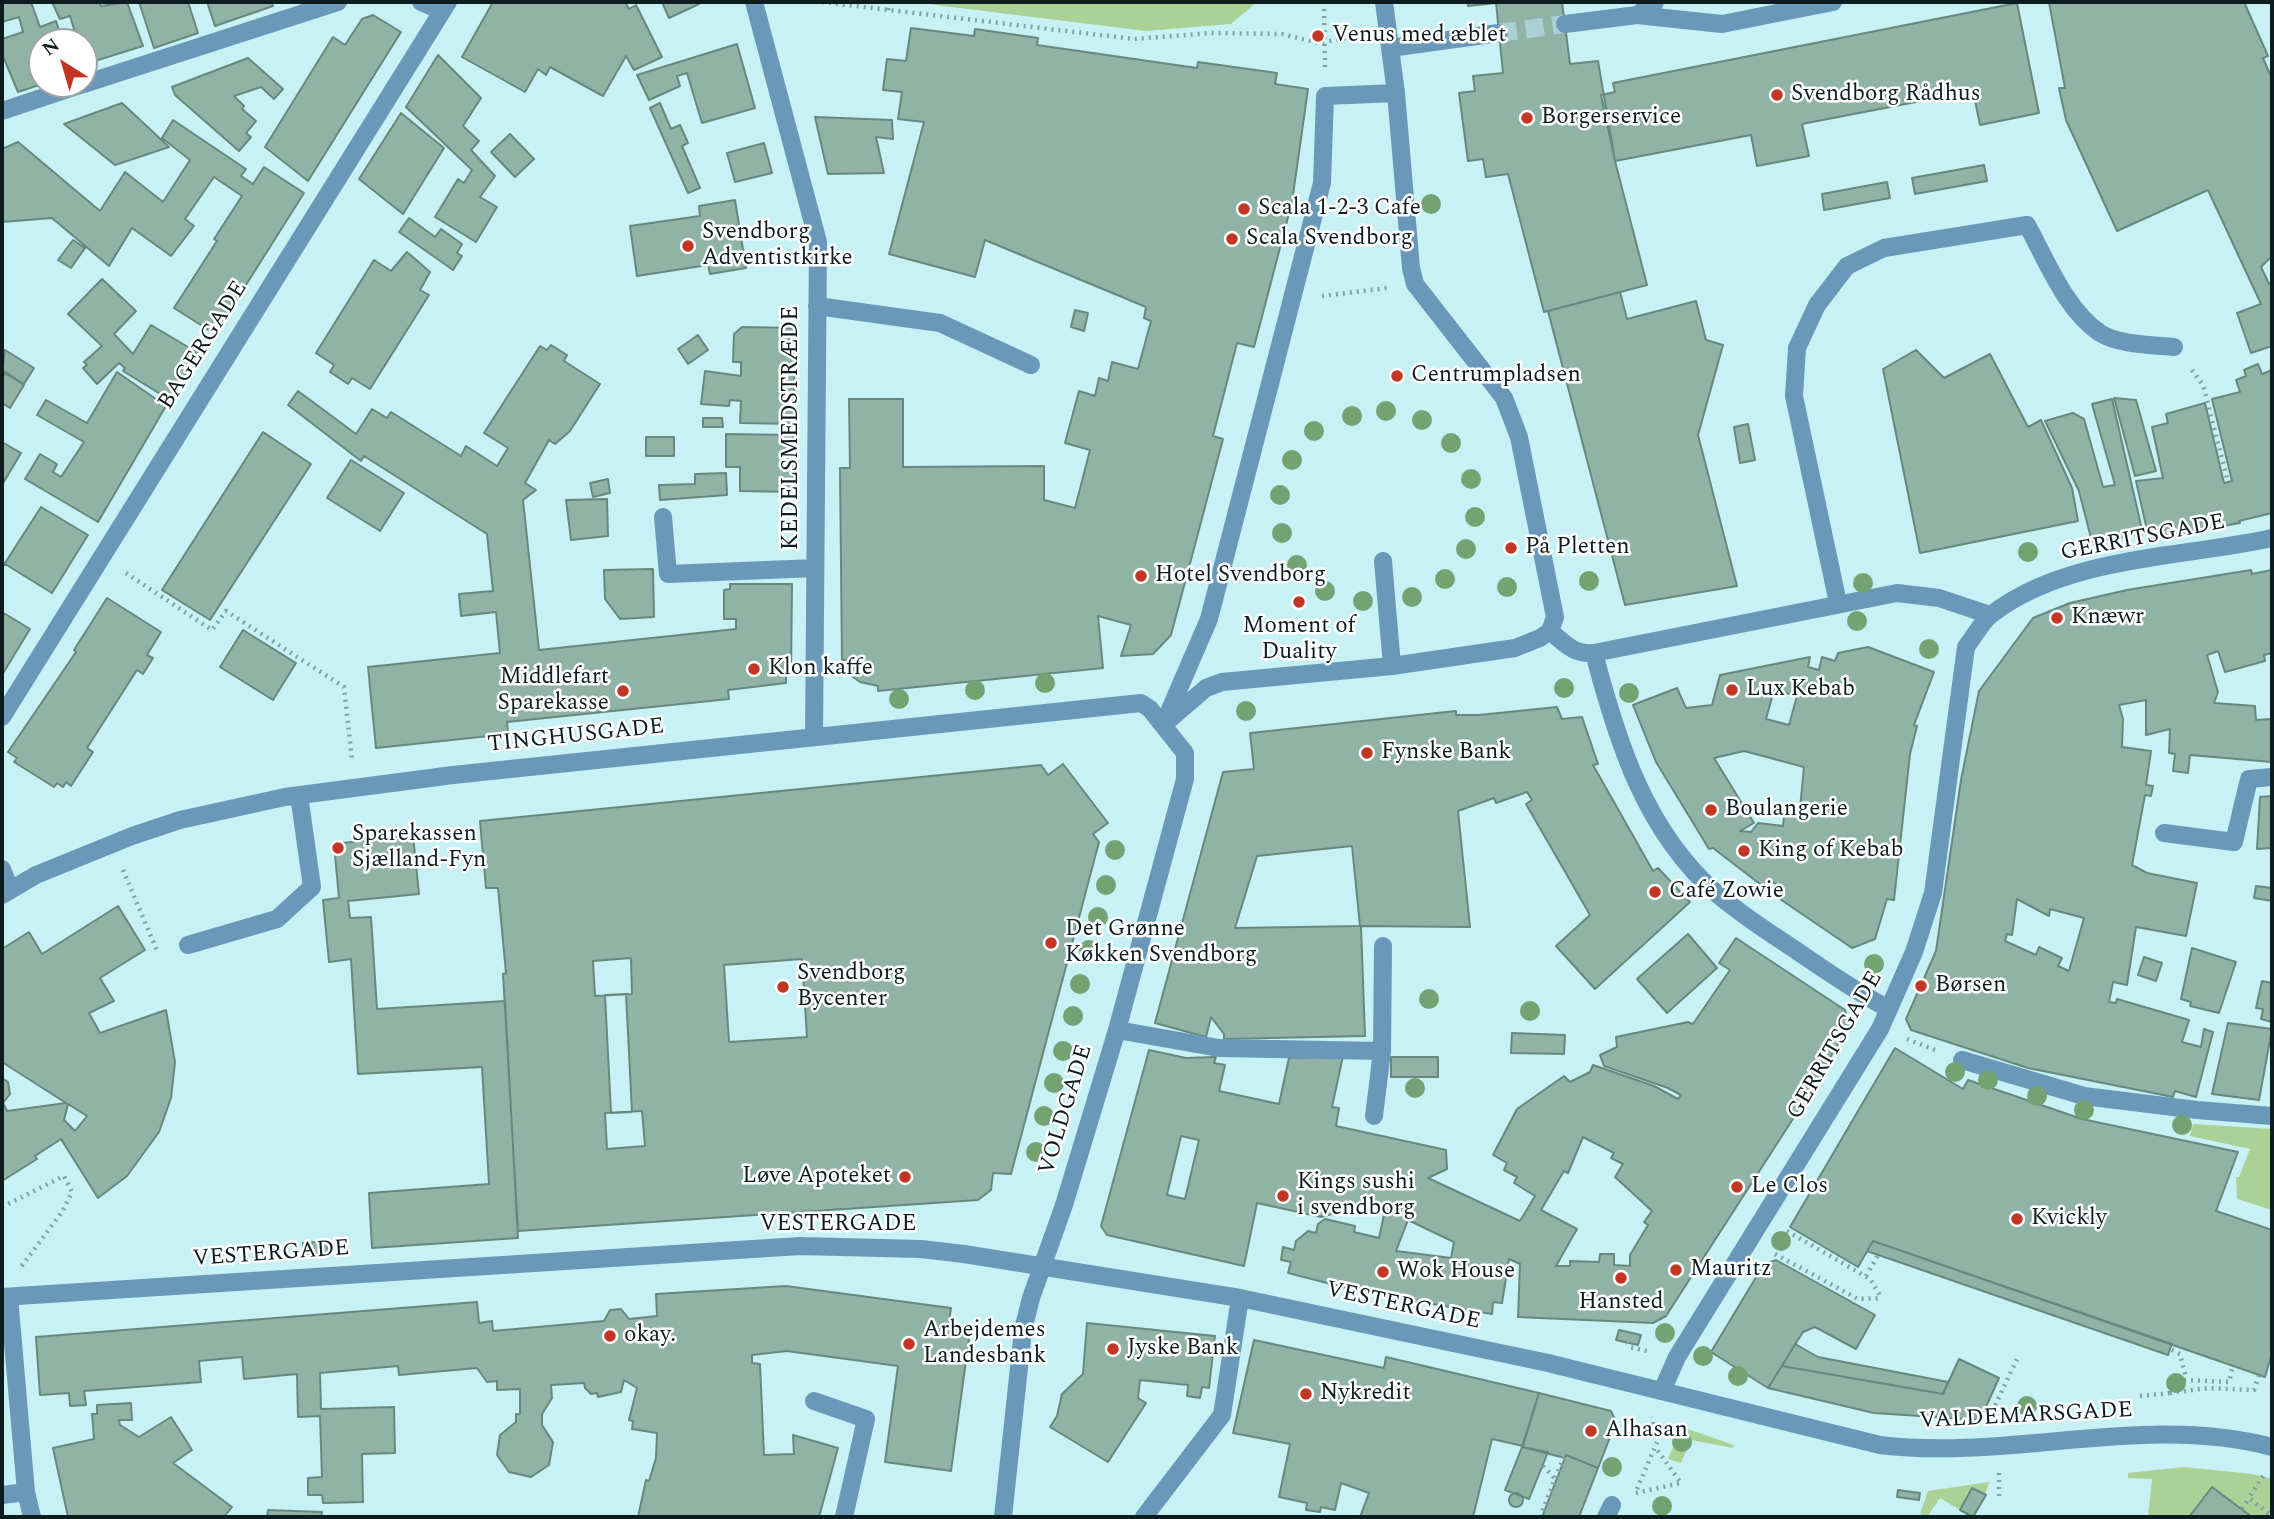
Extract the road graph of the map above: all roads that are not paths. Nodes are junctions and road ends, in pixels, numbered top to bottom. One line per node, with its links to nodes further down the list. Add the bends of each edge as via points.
1 (338, 2): 7 (street)
2 (421, 2): 8 (street)
3 (754, 2): 17 (street, KEDELSMEDSTRÆDE, via 818,242)
4 (1384, 2): 12 (street)
5 (1655, 2): 9 (street)
6 (1833, 2): 9 (street, via 1722,24)
7 (310, 5): 13 (street)
8 (445, 6): 29 (street, BAGERGADE)
9 (1637, 15): 10 (street)
10 (1565, 24)
11 (1499, 33): 12 (street)
12 (1390, 41): 14 (street)
13 (98, 79)
14 (1396, 93): 26 (street, via 1415,284 1494,384 1512,417 1553,601 1555,617); 30 (street, via 1325,96 1322,183 1292,300 1209,620)
15 (41, 98): 16 (street)
16 (2, 111)
17 (817, 306): 19 (street, via 940,323); 23 (street, KEDELSMEDSTRÆDE)
18 (2174, 347): 24 (street, via 2101,334 2073,308 2027,225 1884,248 1847,266 1817,305 1797,348 1794,396)
19 (1031, 365)
20 (663, 517): 23 (street, via 668,574)
21 (2272, 538): 25 (street, GERRITSGADE, via 2080,572 2032,589)
22 (1383, 561): 28 (street)
23 (815, 568): 31 (street, KEDELSMEDSTRÆDE)
24 (1838, 603): 25 (street, via 1897,593 1939,598); 27 (street)
25 (1990, 615): 39 (street, GERRITSGADE, via 1966,648 1933,894)
26 (1549, 631): 27 (street, via 1572,650); 28 (street, via 1515,649)
27 (1594, 653): 39 (street, via 1625,761 1657,822 1684,859 1714,892 1748,918)
28 (1392, 666): 30 (street, via 1222,682 1206,688)
29 (2, 717)
30 (1163, 725): 31 (street, TINGHUSGADE, via 1141,703 1125,703); 40 (street, VOLDGADE, via 1185,753 1185,779)
31 (814, 737): 33 (street, TINGHUSGADE)
32 (2272, 777): 34 (street, via 2249,779 2234,842)
33 (299, 795): 36 (street, TINGHUSGADE, via 180,820 112,844); 37 (street, via 313,887 277,919)
34 (2164, 833)
35 (2, 869): 36 (street)
36 (6, 892)
37 (188, 945)
38 (1383, 946): 41 (street)
39 (1889, 1009): 48 (street, GERRITSGADE, via 1677,1357)
40 (1117, 1030): 41 (street, via 1219,1048); 45 (street, VOLDGADE)
41 (1382, 1051): 43 (street)
42 (1962, 1060): 44 (street, via 2084,1096)
43 (1374, 1116)
44 (2272, 1116)
45 (1041, 1266): 46 (street, VESTERGADE, via 921,1249 800,1246); 47 (street, VESTERGADE); 55 (street, VOLDGADE, via 1023,1330)
46 (5, 1297): 51 (street)
47 (1240, 1298): 48 (street, VESTERGADE); 56 (street, via 1225,1403 1214,1428)
48 (1662, 1391): 50 (street, VALDEMARSGADE, via 1880,1445 1932,1450 2179,1434 2236,1438)
49 (814, 1401): 54 (street, via 866,1419)
50 (2269, 1446)
51 (26, 1492): 52 (street); 53 (street)
52 (2, 1495)
53 (32, 1517)
54 (844, 1517)
55 (1003, 1517)
56 (1144, 1517)

